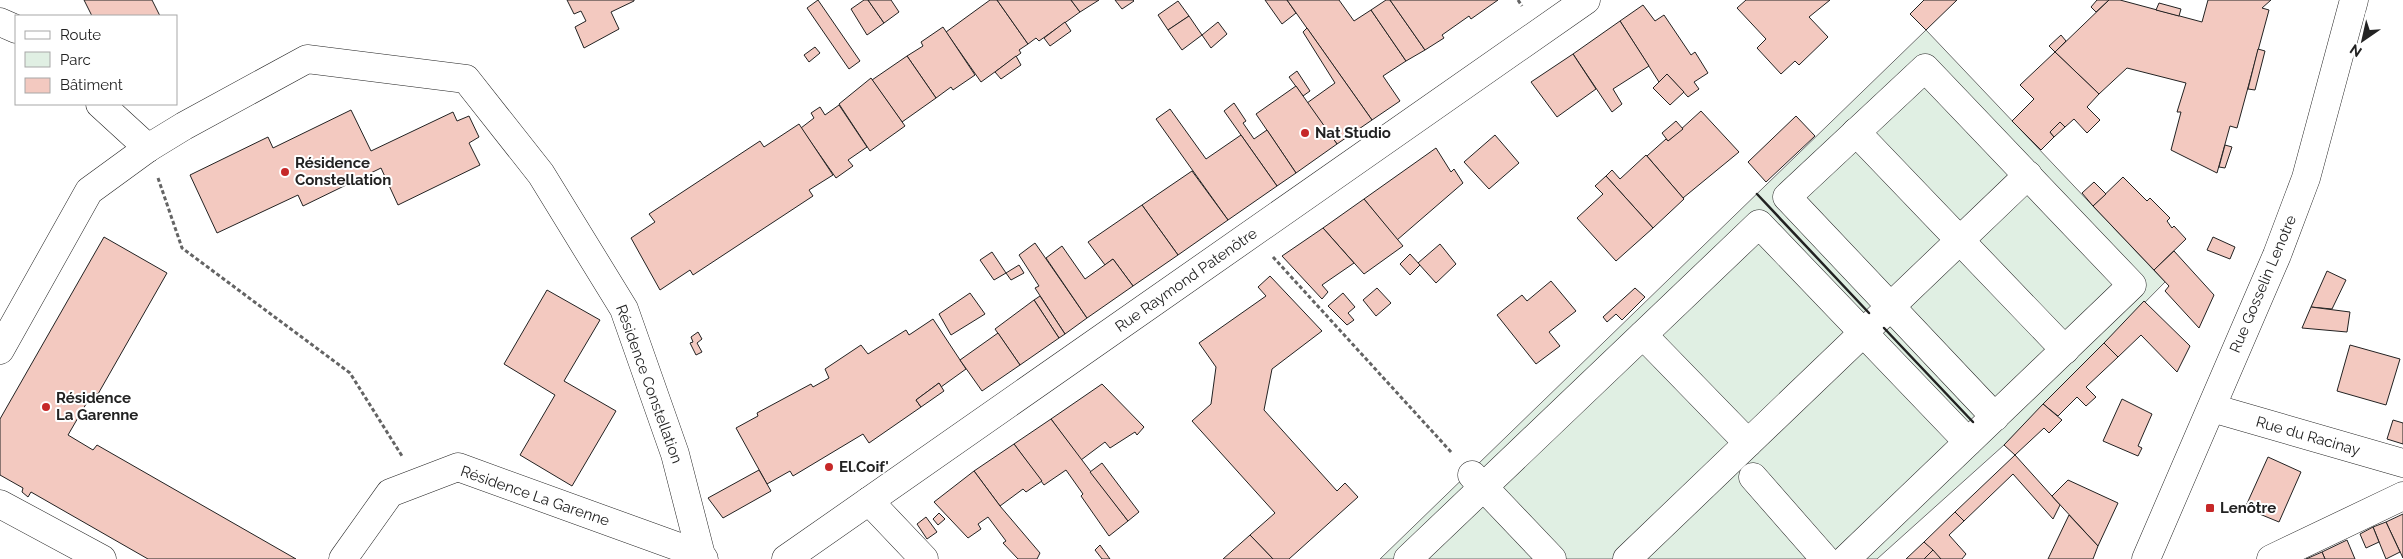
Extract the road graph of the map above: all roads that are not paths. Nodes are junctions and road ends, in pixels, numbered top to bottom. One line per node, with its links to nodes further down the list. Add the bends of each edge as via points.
1 (1586, 0): 23 (main road, Rue Raymond Patenôtre)
2 (2354, 0): 15 (main road, Rue Gosselin Lenotre, via 2306,178)
3 (0, 22): 4 (main road)
4 (15, 29)
5 (101, 105): 7 (main road)
6 (1856, 132): 8 (main road, via 1925,68); 9 (main road); 10 (main road, via 1787,197)
7 (148, 148): 13 (main road, via 90,191); 25 (main road, Résidence Constellation, via 307,59 466,79 541,174 624,309 676,454)
8 (2028, 176): 9 (main road); 14 (main road, via 2132,285)
9 (1960, 241): 10 (main road); 14 (main road)
10 (1891, 307): 11 (main road); 16 (main road)
11 (1864, 333): 12 (main road, via 1759,224); 17 (main road); 18 (main road)
12 (1643, 335): 18 (main road); 21 (main road)
13 (0, 350)
14 (2065, 350): 16 (main road)
15 (2212, 408): 19 (main road, Rue du Racinay); 35 (main road, Rue Gosselin Lenotre)
16 (1995, 417): 17 (main road)
17 (1968, 442): 34 (main road)
18 (1748, 443): 32 (main road)
19 (2403, 463)
20 (1753, 477): 33 (main road)
21 (1477, 480): 30 (main road); 31 (main road)
22 (2403, 496): 36 (main road)
23 (869, 501): 28 (main road, Rue Raymond Patenôtre); 29 (main road)
24 (0, 504): 26 (main road)
25 (702, 557): 27 (main road, Résidence La Garenne, via 458,467 390,493)
26 (102, 559)
27 (343, 559)
28 (786, 559)
29 (924, 559)
30 (1408, 559)
31 (1552, 559)
32 (1627, 559)
33 (1825, 559)
34 (1846, 559)
35 (2146, 559)
36 (2271, 559)

